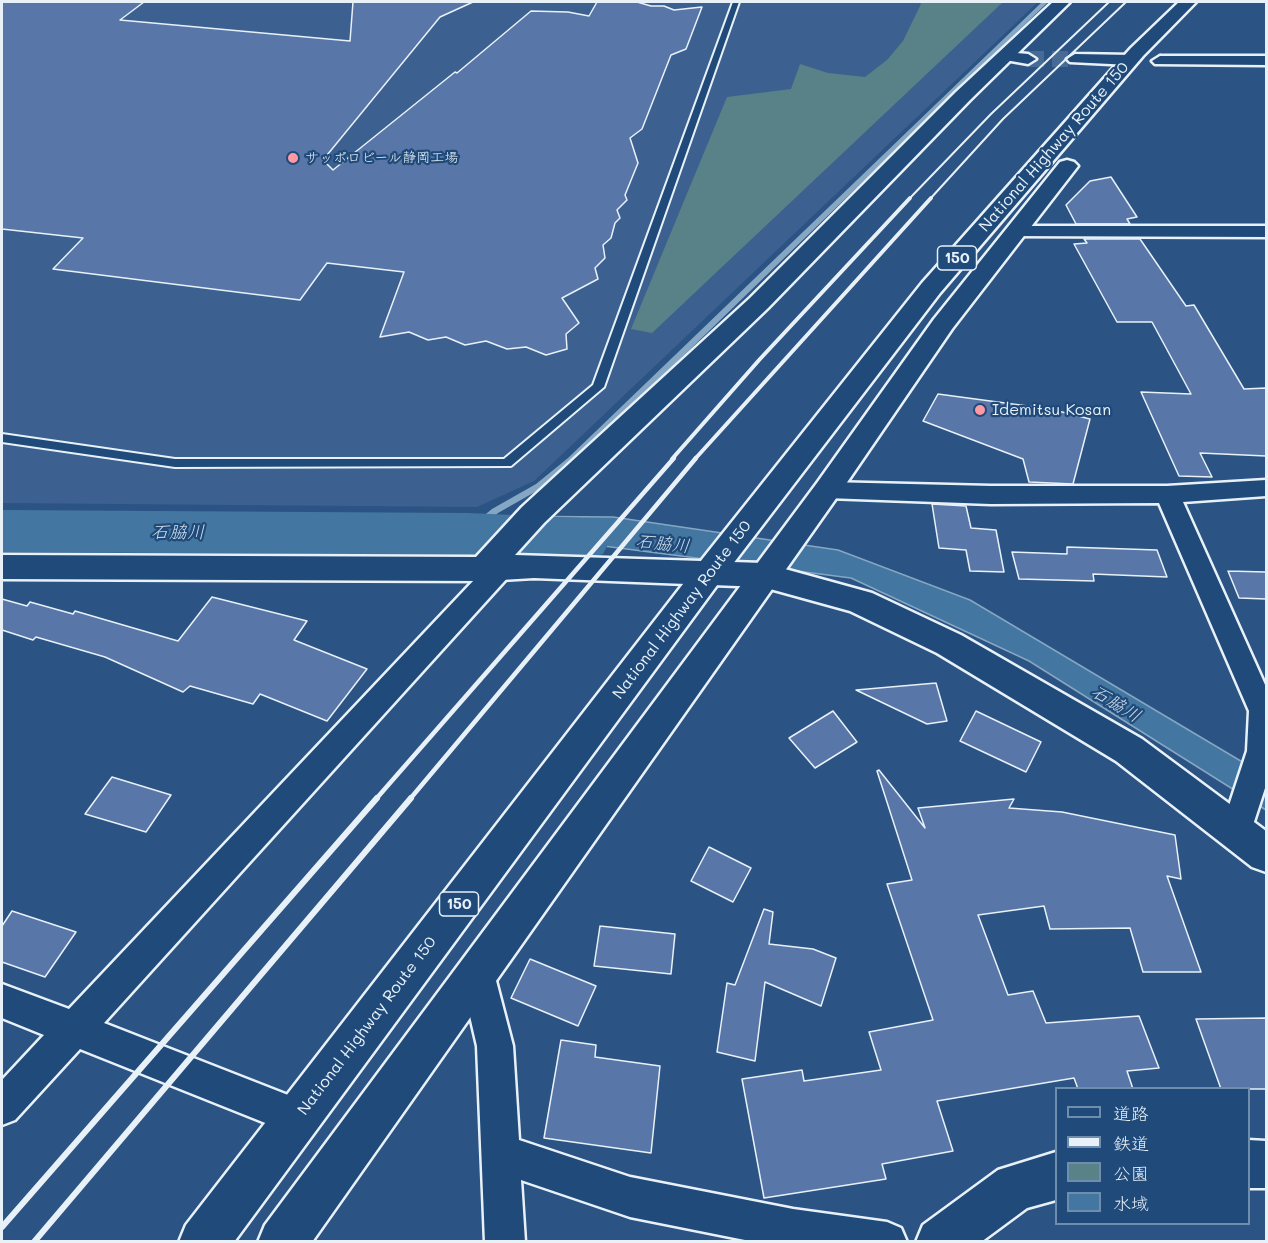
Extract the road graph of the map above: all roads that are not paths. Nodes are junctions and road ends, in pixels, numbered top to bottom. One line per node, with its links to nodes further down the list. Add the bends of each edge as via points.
1 (736, 2): 10 (lane, via 598,387 507,463 175,463)
2 (1062, 2): 15 (main road, via 1017,57 533,515)
3 (1197, 6): 5 (main road, National Highway Route 150 / 150); 6 (main road, National Highway Route 150 / 150)
4 (1075, 60): 5 (street)
5 (1131, 60): 16 (main road, National Highway Route 150 / 150, via 931,288)
6 (1160, 61): 7 (street); 8 (main road, National Highway Route 150 / 150, via 1110,113)
7 (1266, 61)
8 (1016, 232): 9 (street); 12 (main road, National Highway Route 150 / 150, via 943,324)
9 (1266, 232)
10 (2, 438)
11 (1266, 488): 13 (street)
12 (827, 490): 13 (street, via 991,495); 17 (main road, National Highway Route 150 / 150)
13 (1167, 494): 18 (street)
14 (2, 567): 15 (main road)
15 (493, 569): 16 (main road); 23 (street)
16 (712, 569): 17 (main road); 25 (main road, National Highway Route 150 / 150)
17 (765, 573): 19 (main road, via 861,602 949,644 1129,750); 21 (main road, National Highway Route 150 / 150)
18 (1264, 711): 19 (street, via 1262,751)
19 (1237, 830): 20 (main road)
20 (1266, 854)
21 (477, 974): 26 (street, via 495,1046); 31 (main road, National Highway Route 150 / 150)
22 (2, 1001): 23 (street)
23 (75, 1029): 24 (street); 25 (street)
24 (2, 1107)
25 (298, 1118): 30 (main road, National Highway Route 150 / 150)
26 (502, 1154): 32 (street); 33 (street, via 630,1197 793,1229)
27 (1250, 1164): 28 (main road)
28 (1266, 1164)
29 (1055, 1176): 34 (main road, via 1015,1187)
30 (203, 1242)
31 (282, 1242)
32 (506, 1242)
33 (887, 1242)
34 (940, 1242)

